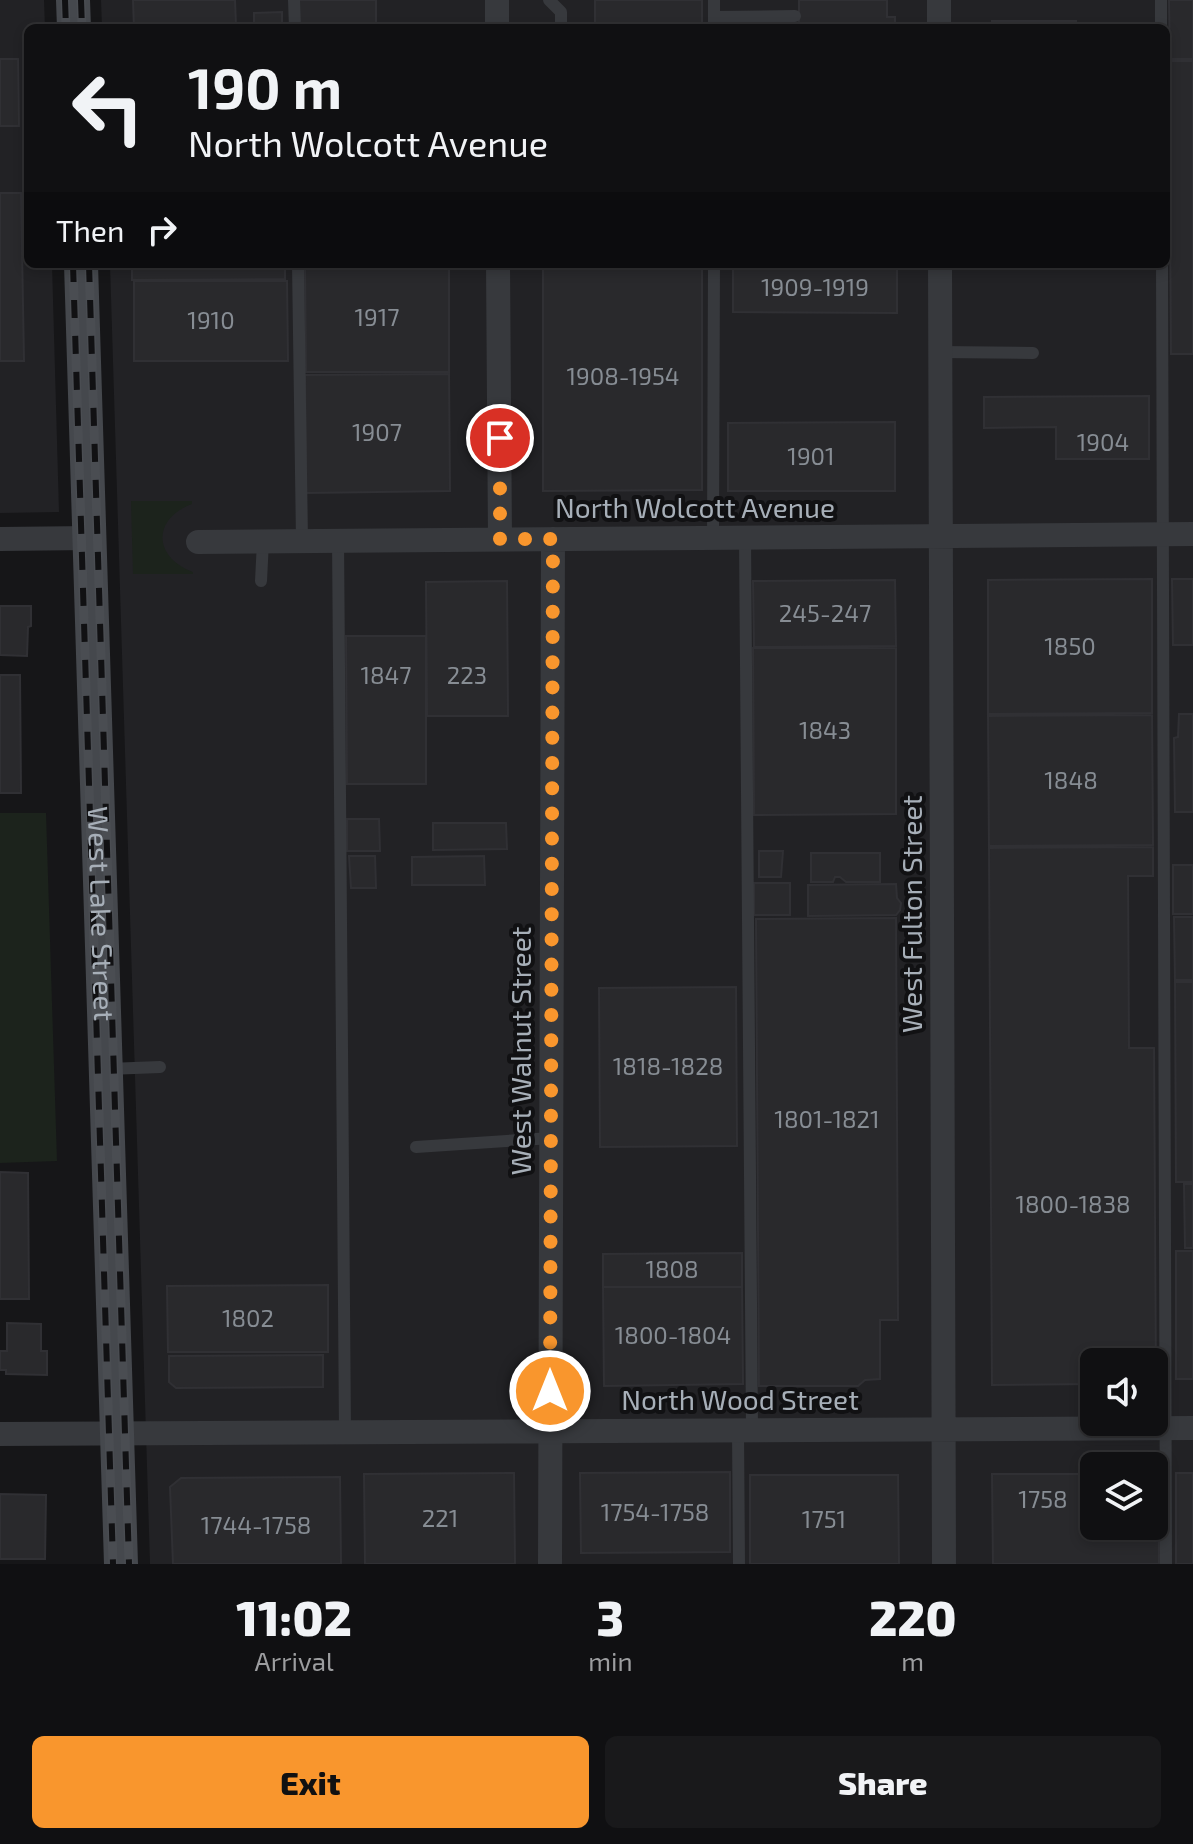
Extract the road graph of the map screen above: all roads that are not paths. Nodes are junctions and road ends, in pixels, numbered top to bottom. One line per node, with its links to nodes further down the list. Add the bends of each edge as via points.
1 (73, 0): 10 (main road)
2 (294, 0): 11 (lane)
3 (497, 0): 12 (street)
4 (549, 0): 13 (lane, via 561,12)
5 (714, 0): 9 (lane)
6 (939, 0): 14 (street)
7 (1161, 0): 15 (lane)
8 (795, 16): 9 (lane)
9 (714, 22)
10 (74, 24)
11 (295, 24)
12 (497, 24)
13 (561, 24)
14 (939, 24)
15 (1161, 24)
16 (81, 268): 29 (main road, West Lake Street)
17 (298, 268): 35 (lane)
18 (498, 268): 32 (street)
19 (714, 268): 27 (lane)
20 (940, 268): 22 (street, West Fulton Street)
21 (1162, 268): 24 (lane)
22 (940, 352): 23 (lane); 26 (street, West Fulton Street)
23 (1033, 353)
24 (1162, 534): 25 (street, North Wolcott Avenue); 26 (street, North Wolcott Avenue); 42 (lane)
25 (1193, 534)
26 (941, 536): 28 (street, North Wolcott Avenue); 47 (street, West Fulton Street)
27 (713, 537): 28 (street, North Wolcott Avenue); 33 (street, North Wolcott Avenue)
28 (745, 537): 46 (lane)
29 (90, 538): 30 (street); 39 (main road, West Lake Street)
30 (0, 539)
31 (338, 539): 32 (street, North Wolcott Avenue); 35 (street, North Wolcott Avenue); 49 (lane)
32 (500, 539): 33 (street, North Wolcott Avenue)
33 (553, 539): 40 (street, West Walnut Street)
34 (263, 541): 35 (street, North Wolcott Avenue); 36 (street, North Wolcott Avenue); 37 (lane)
35 (302, 541)
36 (198, 542)
37 (261, 581)
38 (160, 1067): 39 (lane)
39 (106, 1069): 50 (main road, West Lake Street)
40 (551, 1138): 41 (lane); 48 (street, West Walnut Street)
41 (416, 1147)
42 (1165, 1348)
43 (1168, 1428): 44 (street, North Wood Street)
44 (1193, 1428)
45 (1080, 1429): 47 (street, North Wood Street)
46 (745, 1430): 47 (street, North Wood Street); 48 (street, North Wood Street); 55 (lane)
47 (944, 1430): 56 (street, West Fulton Street)
48 (550, 1431): 49 (street, North Wood Street); 54 (street, West Walnut Street)
49 (345, 1432): 50 (street, North Wood Street)
50 (117, 1433): 51 (street, North Wood Street); 53 (main road, West Lake Street)
51 (0, 1434)
52 (1165, 1436): 57 (lane)
53 (121, 1564)
54 (550, 1564)
55 (739, 1564)
56 (944, 1564)
57 (1166, 1564)

